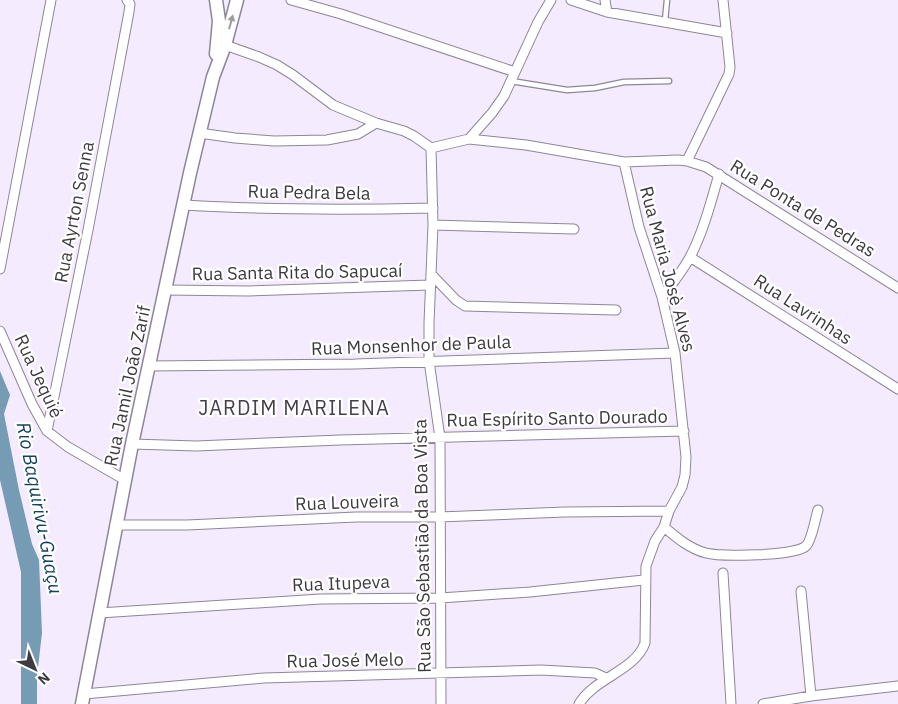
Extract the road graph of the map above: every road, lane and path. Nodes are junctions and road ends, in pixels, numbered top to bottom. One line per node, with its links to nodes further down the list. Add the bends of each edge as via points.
1 (51, 0): 31 (street)
2 (216, 0): 16 (main road, Rua Jamil João Zarif, via 219,21)
3 (237, 0): 14 (main road, Rua Jamil João Zarif, one-way to 3)
4 (291, 0): 15 (street)
5 (551, 0): 15 (street)
6 (571, 0): 11 (street)
7 (605, 0): 11 (street)
8 (667, 0): 12 (lane)
9 (725, 0): 13 (street)
10 (129, 1): 43 (street, Rua Ayrton Senna, via 88,230)
11 (607, 12): 12 (street)
12 (664, 23): 13 (street)
13 (727, 33): 23 (street, via 729,74)
14 (225, 45): 16 (main road, Rua Jamil João Zarif); 19 (street, via 277,65 333,105)
15 (516, 72): 17 (street)
16 (213, 77): 20 (main road, Rua Jamil João Zarif)
17 (511, 81): 18 (lane, via 567,90 624,82); 21 (street, via 492,113)
18 (668, 81)
19 (376, 123): 20 (street, via 352,136 327,140 274,141); 22 (street, via 404,131)
20 (199, 133): 26 (main road, Rua Jamil João Zarif)
21 (469, 138): 22 (street); 24 (street)
22 (430, 148): 27 (street, Rua São Sebastião da Boa Vista)
23 (687, 160): 24 (street); 25 (street, Rua Ponta de Pedras)
24 (624, 162): 36 (street, Rua Maria Josè Alves, via 639,227)
25 (719, 174): 30 (street); 34 (street, Rua Ponta de Pedras)
26 (184, 205): 27 (street, Rua Pedra Bela, via 264,209); 35 (main road, Rua Jamil João Zarif)
27 (433, 208): 28 (street, Rua São Sebastião da Boa Vista)
28 (434, 225): 29 (street); 32 (street, Rua São Sebastião da Boa Vista)
29 (574, 229)
30 (690, 257): 36 (street); 42 (street, Rua Lavrinhas)
31 (0, 269)
32 (431, 274): 33 (street, Rua São Sebastião da Boa Vista); 37 (street, via 465,306)
33 (430, 285): 35 (street, Rua Santa Rita do Sapucaí, via 249,291); 40 (street, Rua São Sebastião da Boa Vista)
34 (898, 288)
35 (165, 290): 41 (main road, Rua Jamil João Zarif)
36 (662, 297): 39 (street, Rua Maria Josè Alves)
37 (616, 310)
38 (0, 331): 43 (street, Rua Jequié)
39 (675, 353): 40 (street, Rua Monsenhor de Paula); 44 (street, Rua Maria Josè Alves)
40 (429, 361): 41 (street, Rua Monsenhor de Paula); 45 (street, Rua São Sebastião da Boa Vista)
41 (148, 366): 46 (main road, Rua Jamil João Zarif)
42 (898, 389)
43 (47, 431): 47 (street, Rua Jequié)
44 (684, 432): 45 (street, Rua Espírito Santo Dourado); 49 (street, Rua Maria Josè Alves, via 685,475)
45 (440, 438): 46 (street, Rua Espírito Santo Dourado, via 196,446); 50 (street, Rua São Sebastião da Boa Vista)
46 (132, 444): 47 (main road, Rua Jamil João Zarif)
47 (125, 480): 51 (main road, Rua Jamil João Zarif)
48 (818, 510): 52 (street, via 805,547 770,555 708,554 694,549)
49 (669, 511): 50 (street, Rua Louveira); 52 (street, Rua Maria Josè Alves)
50 (439, 517): 51 (street, Rua Louveira); 56 (street, Rua São Sebastião da Boa Vista)
51 (115, 525): 57 (main road, Rua Jamil João Zarif)
52 (664, 527): 54 (street, Rua Maria Josè Alves, via 649,554)
53 (723, 573): 65 (street)
54 (644, 580): 56 (street, Rua Itupeva); 59 (street, Rua Maria Josè Alves, via 645,643 631,661)
55 (800, 591): 61 (street)
56 (440, 598): 57 (street, Rua Itupeva, via 321,599); 58 (street, Rua São Sebastião da Boa Vista)
57 (99, 613): 62 (main road, Rua Jamil João Zarif)
58 (441, 674): 59 (street, Rua José Melo, via 541,670 596,673); 62 (street, Rua José Melo, via 264,678); 63 (street, Rua São Sebastião da Boa Vista)
59 (606, 678): 64 (street, Rua Maria Josè Alves)
60 (898, 686): 61 (street)
61 (811, 696): 66 (street)
62 (83, 699)
63 (441, 704)
64 (579, 704)
65 (732, 704)
66 (763, 704)

